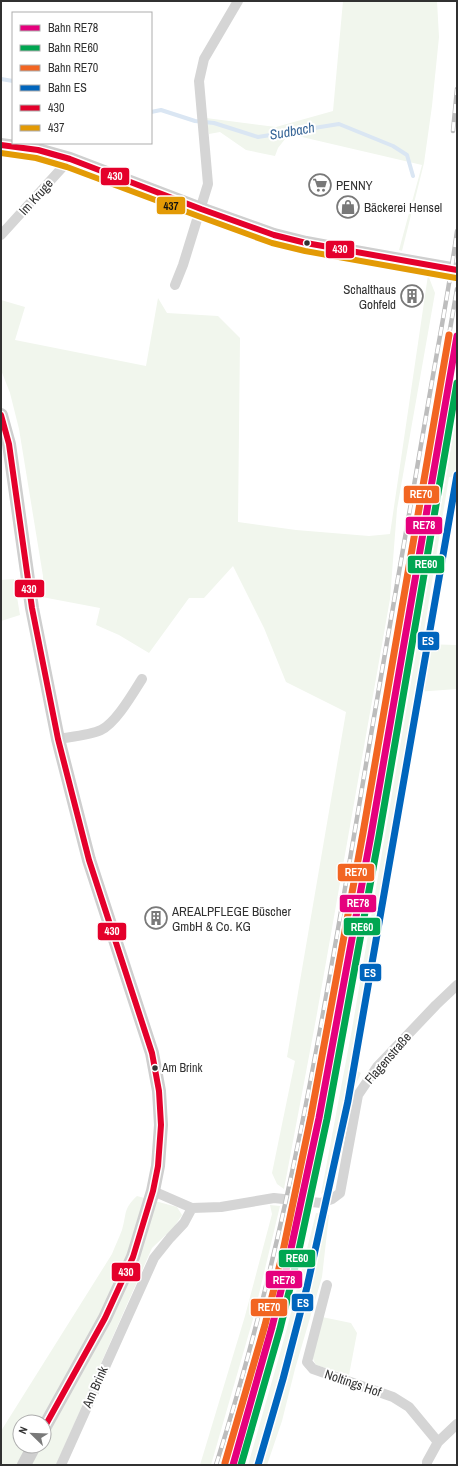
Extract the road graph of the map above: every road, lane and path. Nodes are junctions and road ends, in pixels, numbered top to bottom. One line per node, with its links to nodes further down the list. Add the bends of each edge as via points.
1 (238, 1): 4 (street, via 204,59 199,81 208,184)
2 (1, 145): 3 (main road, via 38,150)
3 (70, 159): 4 (main road); 5 (street, Im Kruge)
4 (201, 209): 6 (main road, via 306,243); 7 (street)
5 (1, 235)
6 (457, 270)
7 (176, 285)
8 (1, 415): 10 (main road, via 9,444 32,608)
9 (142, 679): 10 (street, via 124,706 100,731)
10 (58, 739): 12 (main road, via 89,860 152,1053 159,1091 161,1125)
11 (457, 985): 13 (street, Flagenstraße, via 377,1067 358,1095 340,1193 321,1203 274,1198 221,1207)
12 (153, 1191): 13 (street, Flagenstraße); 15 (main road, via 133,1257 105,1318)
13 (192, 1208): 20 (street, Am Brink, via 184,1223 154,1258)
14 (327, 1285): 17 (street, Noltings Hof, via 307,1362 313,1370 393,1397 409,1407)
15 (52, 1414)
16 (457, 1424): 17 (street)
17 (438, 1442): 21 (street)
18 (30, 1454): 19 (main road)
19 (24, 1465)
20 (61, 1465)
21 (427, 1465)

